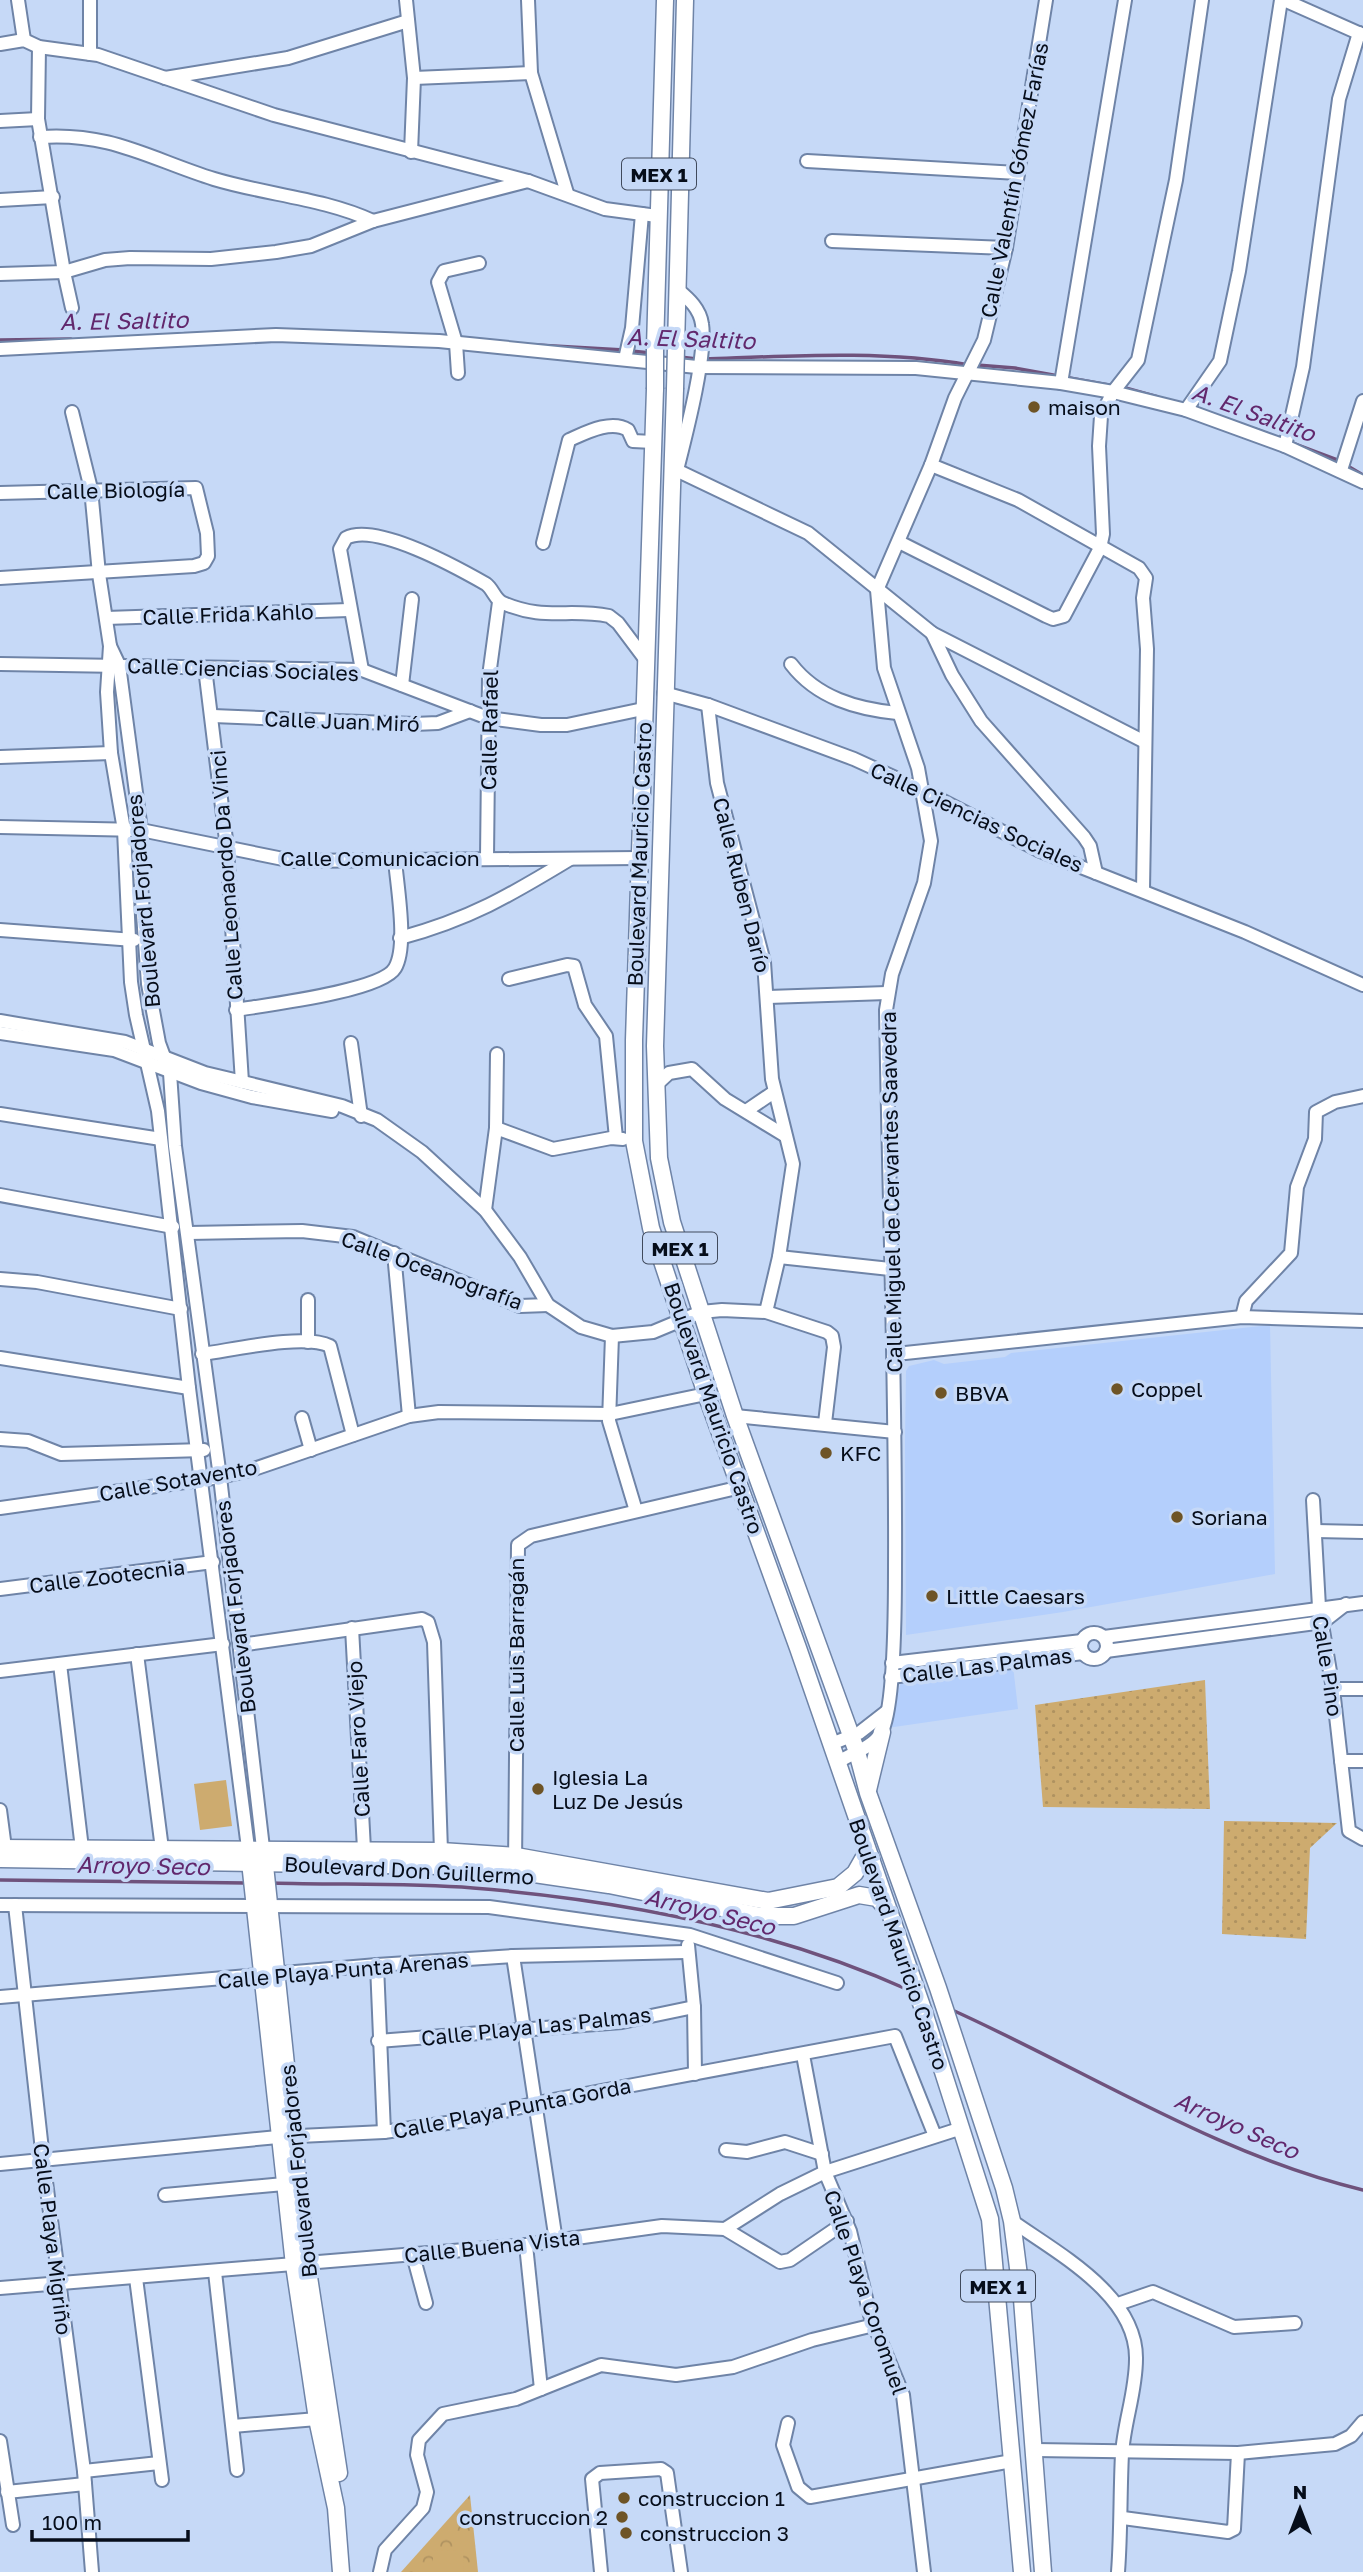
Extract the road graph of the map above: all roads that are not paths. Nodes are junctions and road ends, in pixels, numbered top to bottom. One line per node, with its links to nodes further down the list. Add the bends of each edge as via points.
1 (18, 0): 13 (street)
2 (90, 0): 16 (street)
3 (406, 0): 11 (street)
4 (528, 0): 17 (street)
5 (665, 0): 30 (main road, Boulevard Mauricio Castro / MEX 1)
6 (685, 0): 37 (main road, Boulevard Mauricio Castro / MEX 1)
7 (1046, 0): 25 (street, Calle Valentín Gómez Farías)
8 (1125, 0): 45 (street)
9 (1202, 0): 46 (street, via 1156,283 1138,360)
10 (1283, 0): 12 (street); 48 (street, via 1220,361)
11 (408, 20): 18 (street, via 288,58); 19 (street)
12 (1361, 34): 51 (street, via 1339,99 1303,367)
13 (24, 40): 14 (street); 15 (street)
14 (0, 44)
15 (39, 47): 16 (street); 20 (street)
16 (90, 54): 18 (street)
17 (531, 73): 19 (street); 27 (street)
18 (165, 78): 23 (street, via 274,115)
19 (414, 78): 23 (street)
20 (38, 119): 21 (street); 22 (street)
21 (0, 121)
22 (40, 137): 28 (street); 31 (street, via 103,139 214,179 342,207)
23 (411, 152): 26 (street)
24 (807, 161): 25 (street)
25 (1018, 173): 33 (street, Calle Valentín Gómez Farías)
26 (528, 181): 27 (street); 31 (street)
27 (567, 193): 30 (street, via 605,209)
28 (53, 197): 29 (street); 35 (street)
29 (0, 200)
30 (650, 215): 41 (street); 50 (main road, Boulevard Mauricio Castro / MEX 1, bridge)
31 (373, 221): 35 (street, via 311,246 276,253 211,259 117,259)
32 (832, 241): 33 (street)
33 (1006, 248): 44 (street, Calle Valentín Gómez Farías, via 984,340)
34 (479, 263): 39 (street, via 440,275 438,282)
35 (64, 272): 36 (street); 38 (street)
36 (0, 274)
37 (678, 290): 42 (street, via 692,302 703,326); 53 (main road, Boulevard Mauricio Castro / MEX 1, bridge)
38 (72, 308)
39 (456, 343): 40 (street, via 276,335); 41 (street); 43 (street)
40 (0, 349)
41 (625, 359): 42 (street)
42 (698, 367): 44 (street, via 916,368); 53 (street, via 688,429)
43 (458, 373)
44 (967, 373): 45 (street); 52 (street, Calle Valentín Gómez Farías)
45 (1061, 383): 46 (street)
46 (1113, 392): 48 (street); 60 (street, via 1099,430 1104,497)
47 (1363, 401): 54 (street)
48 (1185, 411): 51 (street)
49 (72, 412): 56 (street, Boulevard Forjadores)
50 (653, 442): 59 (street, via 633,442 628,430 620,426 599,428 569,440); 69 (main road, Boulevard Mauricio Castro / MEX 1)
51 (1285, 446): 54 (street)
52 (931, 464): 58 (street, Calle Valentín Gómez Farías); 60 (street, via 1018,499)
53 (675, 469): 63 (street, via 808,533); 76 (main road, Boulevard Mauricio Castro / MEX 1)
54 (1341, 470): 55 (street)
55 (1363, 482)
56 (91, 489): 57 (street, Calle Biología); 61 (street, Boulevard Forjadores); 61 (street, Calle Biología, via 196,488 207,533 204,563)
57 (0, 493)
58 (899, 542): 60 (street, via 1053,619 1064,616); 63 (street, Calle Valentín Gómez Farías)
59 (543, 543)
60 (1100, 548): 83 (street, via 1139,568 1146,578)
61 (99, 574): 62 (street); 67 (street, Boulevard Forjadores)
62 (0, 578)
63 (877, 590): 68 (street); 80 (street, Calle Miguel de Cervantes Saavedra, via 881,652)
64 (412, 600): 75 (street)
65 (499, 602): 66 (street, via 489,586 441,562 394,540 361,534 346,538 340,549); 69 (street, via 529,613 609,616); 82 (street, Calle Rafael, via 491,647)
66 (349, 610): 67 (street, Calle Frida Kahlo); 74 (street)
67 (106, 618): 72 (street, Boulevard Forjadores)
68 (932, 633): 83 (street); 95 (street, via 981,721 1084,837)
69 (645, 659): 78 (main road, Boulevard Mauricio Castro / MEX 1)
70 (0, 664): 72 (street, Calle Ciencias Sociales)
71 (791, 664): 80 (street, via 815,687 846,703)
72 (113, 665): 73 (street, Calle Ciencias Sociales); 84 (street, Boulevard Forjadores); 89 (street, Boulevard Forjadores)
73 (205, 668): 74 (street, Calle Ciencias Sociales); 81 (street, Calle Leonaordo Da Vinci)
74 (362, 670): 75 (street, Calle Ciencias Sociales)
75 (402, 685): 79 (street, Calle Ciencias Sociales)
76 (664, 693): 77 (street, Calle Ciencias Sociales); 115 (main road, Boulevard Mauricio Castro / MEX 1)
77 (708, 705): 86 (street, Calle Ciencias Sociales, via 854,759); 104 (street, Calle Ruben Darío, via 715,773 764,962)
78 (643, 709): 82 (street, Calle Ciencias Sociales, via 567,725); 92 (main road, Boulevard Mauricio Castro / MEX 1)
79 (470, 711): 81 (street, Calle Juan Miró, via 438,723 414,724); 82 (street, Calle Ciencias Sociales)
80 (897, 713): 86 (street, Calle Miguel de Cervantes Saavedra)
81 (213, 716): 90 (street, Calle Leonaordo Da Vinci)
82 (488, 718): 91 (street, Calle Rafael)
83 (1145, 742): 96 (street)
84 (111, 753): 85 (street); 88 (street, Boulevard Forjadores)
85 (0, 757)
86 (924, 791): 95 (street, Calle Ciencias Sociales, via 1038,850); 103 (street, Calle Miguel de Cervantes Saavedra, via 930,826 929,864)
87 (0, 827): 88 (street, Calle Comunicacion)
88 (124, 830): 89 (street, Calle Comunicacion); 99 (street, Boulevard Forjadores)
89 (141, 830): 90 (street, Calle Comunicacion); 100 (street, Boulevard Forjadores)
90 (227, 848): 94 (street, Calle Comunicacion, via 293,861); 105 (street, Calle Leonaordo Da Vinci)
91 (487, 858): 93 (street, Calle Comunicacion); 94 (street, Calle Comunicacion)
92 (638, 858): 93 (street, Calle Comunicacion); 125 (main road, Boulevard Mauricio Castro / MEX 1)
93 (571, 859): 98 (street, via 485,909)
94 (395, 860): 98 (street)
95 (1096, 873): 96 (street, Calle Ciencias Sociales)
96 (1143, 890): 102 (street, Calle Ciencias Sociales)
97 (0, 930): 99 (street)
98 (400, 938): 105 (street, via 395,968 381,980)
99 (128, 939): 100 (street); 109 (street, Boulevard Forjadores)
100 (144, 942): 111 (street, Boulevard Forjadores, via 151,1009)
101 (509, 979): 123 (street, via 574,966 585,1005 606,1036)
102 (1363, 985)
103 (887, 993): 104 (street); 132 (street, Calle Miguel de Cervantes Saavedra)
104 (768, 996): 116 (street, Calle Ruben Darío)
105 (236, 1010): 114 (street, Calle Leonaordo Da Vinci)
106 (0, 1021): 109 (street, via 107,1038)
107 (0, 1032): 112 (street, via 114,1050)
108 (351, 1043): 120 (street)
109 (143, 1049): 111 (street); 112 (street, Boulevard Forjadores)
110 (496, 1054): 121 (street)
111 (164, 1057): 113 (street, Boulevard Forjadores); 114 (street)
112 (147, 1062): 113 (street); 124 (street, Boulevard Forjadores)
113 (170, 1073): 120 (street, via 252,1097); 129 (street, Boulevard Forjadores)
114 (242, 1082): 120 (street)
115 (656, 1086): 118 (street, via 669,1073 692,1069 717,1093); 137 (main road, Boulevard Mauricio Castro / MEX 1, via 662,1184)
116 (774, 1092): 118 (street); 122 (street, Calle Ruben Darío)
117 (1363, 1096): 139 (street, via 1335,1101 1316,1112 1315,1139 1297,1187 1291,1253 1246,1301)
118 (746, 1111): 122 (street)
119 (0, 1114): 124 (street)
120 (360, 1114): 127 (street, via 377,1120 422,1152)
121 (496, 1128): 123 (street, via 553,1149); 127 (street)
122 (783, 1135): 131 (street, Calle Ruben Darío, via 792,1154 793,1174)
123 (616, 1138): 125 (street)
124 (161, 1139): 128 (street, Boulevard Forjadores)
125 (634, 1141): 140 (main road, Boulevard Mauricio Castro / MEX 1, via 651,1228)
126 (0, 1195): 128 (street)
127 (485, 1210): 135 (street)
128 (173, 1227): 136 (street, Boulevard Forjadores)
129 (189, 1233): 130 (street, Calle Oceanografía, via 329,1233); 144 (street, Boulevard Forjadores)
130 (394, 1253): 135 (street, Calle Oceanografía, via 520,1306); 150 (street)
131 (779, 1257): 132 (street); 138 (street, Calle Ruben Darío)
132 (890, 1269): 145 (street, Calle Miguel de Cervantes Saavedra)
133 (0, 1279): 136 (street)
134 (308, 1300): 143 (street)
135 (548, 1304): 142 (street, via 573,1323)
136 (181, 1309): 147 (street, Boulevard Forjadores)
137 (702, 1312): 138 (street); 140 (street); 151 (main road, Boulevard Mauricio Castro / MEX 1)
138 (766, 1312): 153 (street, via 832,1336)
139 (1242, 1317): 141 (street); 145 (street)
140 (682, 1320): 142 (street, via 653,1332); 148 (main road, Boulevard Mauricio Castro / MEX 1)
141 (1363, 1321)
142 (612, 1336): 149 (street)
143 (309, 1342): 144 (street); 155 (street, via 323,1342 334,1353)
144 (202, 1354): 157 (street, Boulevard Forjadores)
145 (896, 1354): 154 (street, Calle Miguel de Cervantes Saavedra)
146 (0, 1358): 147 (street)
147 (189, 1388): 159 (street, Boulevard Forjadores)
148 (706, 1394): 149 (street, Calle Sotavento); 162 (main road, Boulevard Mauricio Castro / MEX 1)
149 (610, 1414): 150 (street, Calle Sotavento, via 439,1412); 165 (street)
150 (409, 1416): 155 (street, Calle Sotavento)
151 (735, 1416): 153 (street); 190 (main road, Boulevard Mauricio Castro / MEX 1)
152 (302, 1418): 158 (street)
153 (825, 1423): 154 (street)
154 (895, 1432): 181 (street, Calle Miguel de Cervantes Saavedra)
155 (353, 1435): 158 (street, Calle Sotavento)
156 (0, 1439): 159 (street, via 27,1441 61,1454)
157 (215, 1449): 159 (street); 160 (street, Boulevard Forjadores)
158 (311, 1450): 160 (street, Calle Sotavento)
159 (198, 1451): 161 (street, Boulevard Forjadores)
160 (220, 1477): 161 (street, Calle Sotavento); 177 (street, Boulevard Forjadores)
161 (202, 1480): 164 (street, Calle Sotavento); 168 (street, Boulevard Forjadores)
162 (741, 1487): 165 (street, Calle Luis Barragán); 189 (main road, Boulevard Mauricio Castro / MEX 1)
163 (1313, 1500): 166 (street, Calle Pino)
164 (0, 1508)
165 (636, 1510): 204 (street, Calle Luis Barragán, via 531,1536 518,1545)
166 (1316, 1531): 167 (street); 172 (street, Calle Pino)
167 (1363, 1532)
168 (213, 1562): 169 (street, Calle Zootecnia); 176 (street, Boulevard Forjadores)
169 (0, 1589)
170 (1349, 1602): 171 (street); 172 (street); 173 (street)
171 (1363, 1603)
172 (1319, 1607): 173 (street, Calle Pino); 175 (street)
173 (1323, 1622): 179 (street); 185 (street, Calle Pino)
174 (352, 1629): 177 (street); 198 (street, Calle Faro Viejo); 199 (street, via 422,1619 430,1625)
175 (1104, 1637): 178 (street, via 1092,1633); 179 (street)
176 (223, 1644): 180 (street); 203 (street, Boulevard Forjadores)
177 (240, 1645): 203 (street, Boulevard Forjadores)
178 (1083, 1647): 179 (street, via 1096,1659); 181 (street, Calle Las Palmas); 184 (street, Calle Las Palmas)
179 (1106, 1651)
180 (137, 1654): 182 (street); 197 (street)
181 (892, 1663): 184 (street, Calle Miguel de Cervantes Saavedra)
182 (60, 1664): 183 (street); 202 (street)
183 (0, 1671)
184 (891, 1677): 187 (street, Calle Miguel de Cervantes Saavedra)
185 (1334, 1689): 186 (street); 191 (street, Calle Pino)
186 (1363, 1689)
187 (886, 1713): 188 (street, Calle Miguel de Cervantes Saavedra); 190 (street)
188 (882, 1732): 190 (street); 194 (main road)
189 (831, 1744): 190 (street); 193 (main road, Boulevard Mauricio Castro / MEX 1)
190 (854, 1745): 193 (street); 194 (main road, Boulevard Mauricio Castro / MEX 1)
191 (1341, 1761): 192 (street); 196 (street, Calle Pino, via 1349,1831)
192 (1363, 1761)
193 (838, 1762): 201 (main road, Boulevard Mauricio Castro / MEX 1)
194 (867, 1793): 235 (main road, Boulevard Mauricio Castro / MEX 1, via 950,2023)
195 (0, 1810): 200 (street)
196 (1363, 1839)
197 (162, 1849): 202 (main road, Boulevard Don Guillermo); 203 (main road, Boulevard Don Guillermo)
198 (364, 1849): 199 (main road, Boulevard Don Guillermo); 203 (main road, Boulevard Don Guillermo)
199 (441, 1851): 204 (main road, Boulevard Don Guillermo)
200 (2, 1852): 202 (main road, Boulevard Don Guillermo)
201 (867, 1852): 204 (main road, Boulevard Don Guillermo, via 855,1873 838,1887 768,1901); 208 (main road, Boulevard Mauricio Castro / MEX 1)
202 (82, 1855): 203 (main road, Boulevard Don Guillermo)
203 (257, 1860): 204 (main road, Boulevard Don Guillermo); 205 (main road, Boulevard Forjadores)
204 (515, 1864): 208 (main road, Boulevard Don Guillermo, via 761,1916 794,1916 864,1895 877,1898)
205 (260, 1902): 207 (street, Boulevard Don Guillermo); 209 (street, Boulevard Don Guillermo, via 489,1907); 213 (main road, Boulevard Forjadores)
206 (0, 1905): 207 (street, Boulevard Don Guillermo)
207 (15, 1905): 215 (street, Calle Playa Migriño)
208 (887, 1911): 223 (main road, Boulevard Mauricio Castro / MEX 1)
209 (690, 1936): 210 (street); 214 (street, Boulevard Don Guillermo)
210 (686, 1952): 211 (street, Calle Playa Punta Arenas); 217 (street)
211 (513, 1956): 212 (street, Calle Playa Punta Arenas); 218 (street)
212 (377, 1965): 213 (street, Calle Playa Punta Arenas); 219 (street)
213 (268, 1976): 215 (street, Calle Playa Punta Arenas); 226 (main road, Boulevard Forjadores)
214 (837, 1983)
215 (24, 1996): 216 (street, Calle Playa Punta Arenas); 229 (street, Calle Playa Migriño)
216 (0, 1997)
217 (694, 2007): 218 (street, Calle Playa Las Palmas, via 622,2022); 221 (street)
218 (525, 2032): 219 (street, Calle Playa Las Palmas); 222 (street)
219 (378, 2041): 224 (street)
220 (803, 2055): 221 (street, Calle Playa Punta Gorda); 225 (street, Calle Playa Punta Gorda, via 895,2036); 228 (street, Calle Playa Coromuel)
221 (695, 2074): 222 (street, Calle Playa Punta Gorda)
222 (537, 2103): 224 (street, Calle Playa Punta Gorda, via 481,2118); 237 (street)
223 (962, 2128): 225 (street); 259 (main road, Boulevard Mauricio Castro / MEX 1, via 994,2239)
224 (384, 2132): 226 (street, Calle Playa Punta Gorda)
225 (935, 2136): 231 (street)
226 (286, 2138): 229 (street, Calle Playa Punta Gorda); 232 (main road, Boulevard Forjadores); 240 (main road, Boulevard Forjadores)
227 (726, 2150): 228 (street, via 747,2152 785,2142)
228 (822, 2154): 231 (street, Calle Playa Coromuel)
229 (43, 2160): 230 (street, Calle Playa Punta Gorda); 243 (street, Calle Playa Migriño)
230 (0, 2164)
231 (825, 2172): 234 (street, Calle Playa Coromuel); 236 (street)
232 (284, 2184): 233 (street); 240 (main road, Boulevard Forjadores)
233 (165, 2195)
234 (846, 2221): 236 (street, via 790,2260 780,2262); 248 (street, Calle Playa Coromuel)
235 (1012, 2221): 246 (street, via 1081,2270); 255 (main road, Boulevard Mauricio Castro / MEX 1)
236 (725, 2229): 237 (street, Calle Buena Vista, via 662,2226)
237 (556, 2241): 238 (street, Calle Buena Vista)
238 (526, 2245): 239 (street, Calle Buena Vista); 249 (street)
239 (413, 2255): 240 (street, Calle Buena Vista); 245 (street)
240 (301, 2264): 241 (street, Calle Buena Vista); 250 (main road, Boulevard Forjadores); 270 (main road, Boulevard Forjadores)
241 (215, 2272): 242 (street, Calle Buena Vista); 253 (street)
242 (136, 2278): 243 (street, Calle Buena Vista); 260 (street)
243 (58, 2284): 244 (street, Calle Buena Vista); 262 (street, Calle Playa Migriño)
244 (0, 2288)
245 (426, 2303)
246 (1118, 2304): 247 (street, via 1153,2292 1234,2327); 256 (street, via 1136,2355 1135,2389)
247 (1295, 2323)
248 (874, 2325): 249 (street, via 733,2367 677,2375 601,2365); 264 (street, Calle Playa Coromuel, via 903,2395)
249 (541, 2389): 271 (street, via 436,2418 418,2446 427,2491 423,2508 385,2550)
250 (317, 2419): 253 (street); 269 (main road, Boulevard Forjadores, via 336,2508)
251 (1363, 2422): 257 (street, via 1351,2436 1335,2444)
252 (788, 2423): 264 (street, via 783,2445 798,2487 810,2497)
253 (233, 2426): 261 (street)
254 (0, 2441): 258 (street)
255 (1035, 2451): 256 (street); 276 (main road, Boulevard Mauricio Castro / MEX 1)
256 (1122, 2453): 257 (street); 266 (street)
257 (1238, 2453): 266 (street, via 1234,2529 1227,2532)
258 (1, 2458): 265 (street)
259 (1012, 2461): 264 (street); 275 (main road, Boulevard Mauricio Castro / MEX 1)
260 (159, 2463): 262 (street); 263 (street)
261 (237, 2469)
262 (84, 2477): 265 (street); 268 (street, Calle Playa Migriño)
263 (162, 2480)
264 (912, 2481): 274 (street, Calle Playa Coromuel)
265 (7, 2492): 267 (street)
266 (1123, 2518): 277 (street)
267 (13, 2525)
268 (92, 2572)
269 (341, 2572)
270 (353, 2572)
271 (380, 2572)
272 (601, 2572): 273 (street, via 592,2479 600,2473 661,2469 667,2473)
273 (681, 2572)
274 (925, 2572)
275 (1021, 2572)
276 (1043, 2572)
277 (1118, 2572)

